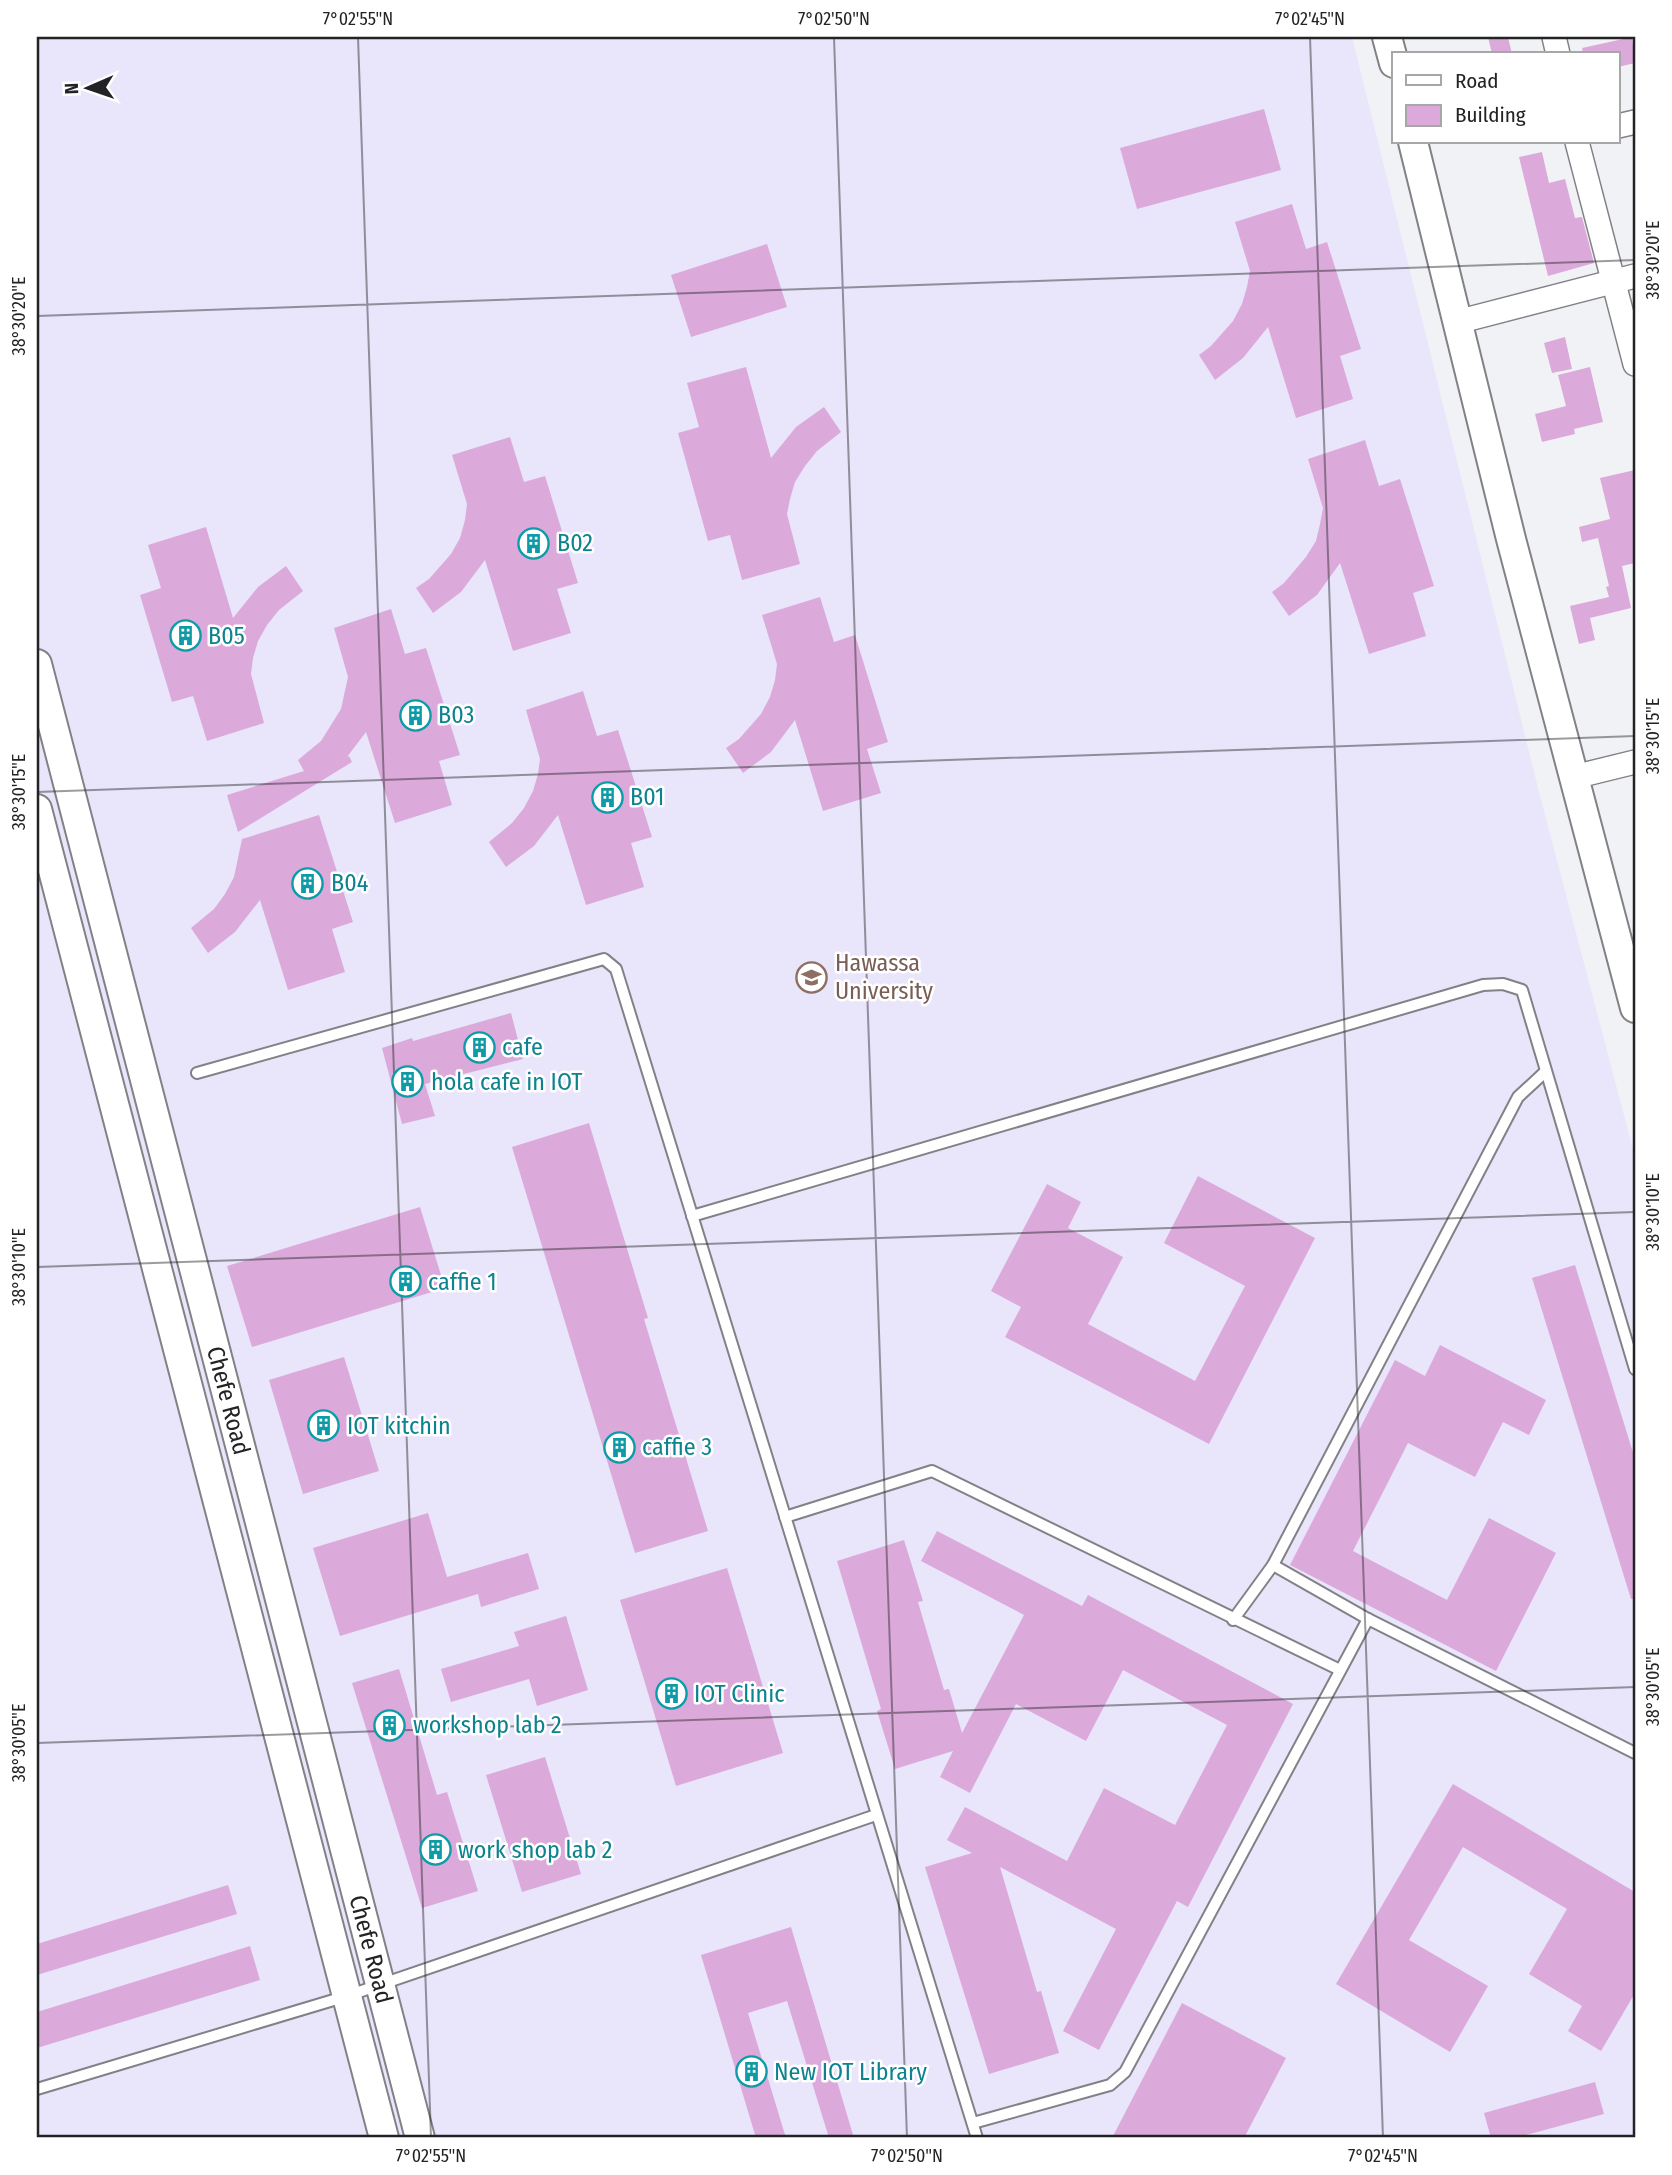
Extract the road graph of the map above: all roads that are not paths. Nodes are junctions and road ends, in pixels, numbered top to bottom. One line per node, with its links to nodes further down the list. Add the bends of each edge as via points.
1 (1387, 37): 2 (street)
2 (1392, 56)
3 (1413, 144): 7 (street)
4 (1578, 144): 6 (street)
5 (1635, 276): 6 (street)
6 (1612, 282): 7 (street); 8 (street)
7 (1457, 322): 11 (street)
8 (1635, 364)
9 (37, 664): 25 (street, Chefe Road)
10 (1635, 762): 11 (street)
11 (1574, 777): 13 (street)
12 (37, 809): 26 (street, Chefe Road)
13 (1635, 1008)
14 (1545, 1072): 16 (lane, via 1522,990 1503,984 1483,985); 17 (lane); 19 (lane, via 1518,1097)
15 (197, 1073): 16 (lane, via 604,959 616,969)
16 (692, 1216): 18 (lane)
17 (1635, 1369)
18 (785, 1517): 21 (lane, via 932,1471); 24 (lane)
19 (1273, 1565): 20 (lane); 21 (lane)
20 (1368, 1619): 22 (lane); 23 (lane)
21 (1233, 1620): 22 (lane)
22 (1340, 1670): 28 (lane, via 1125,2072 1110,2085)
23 (1635, 1753)
24 (876, 1815): 25 (lane); 28 (lane)
25 (380, 1985): 26 (lane); 30 (street, Chefe Road)
26 (347, 1996): 27 (lane); 29 (street, Chefe Road)
27 (37, 2089)
28 (973, 2123): 31 (lane)
29 (384, 2138)
30 (420, 2138)
31 (978, 2138)

